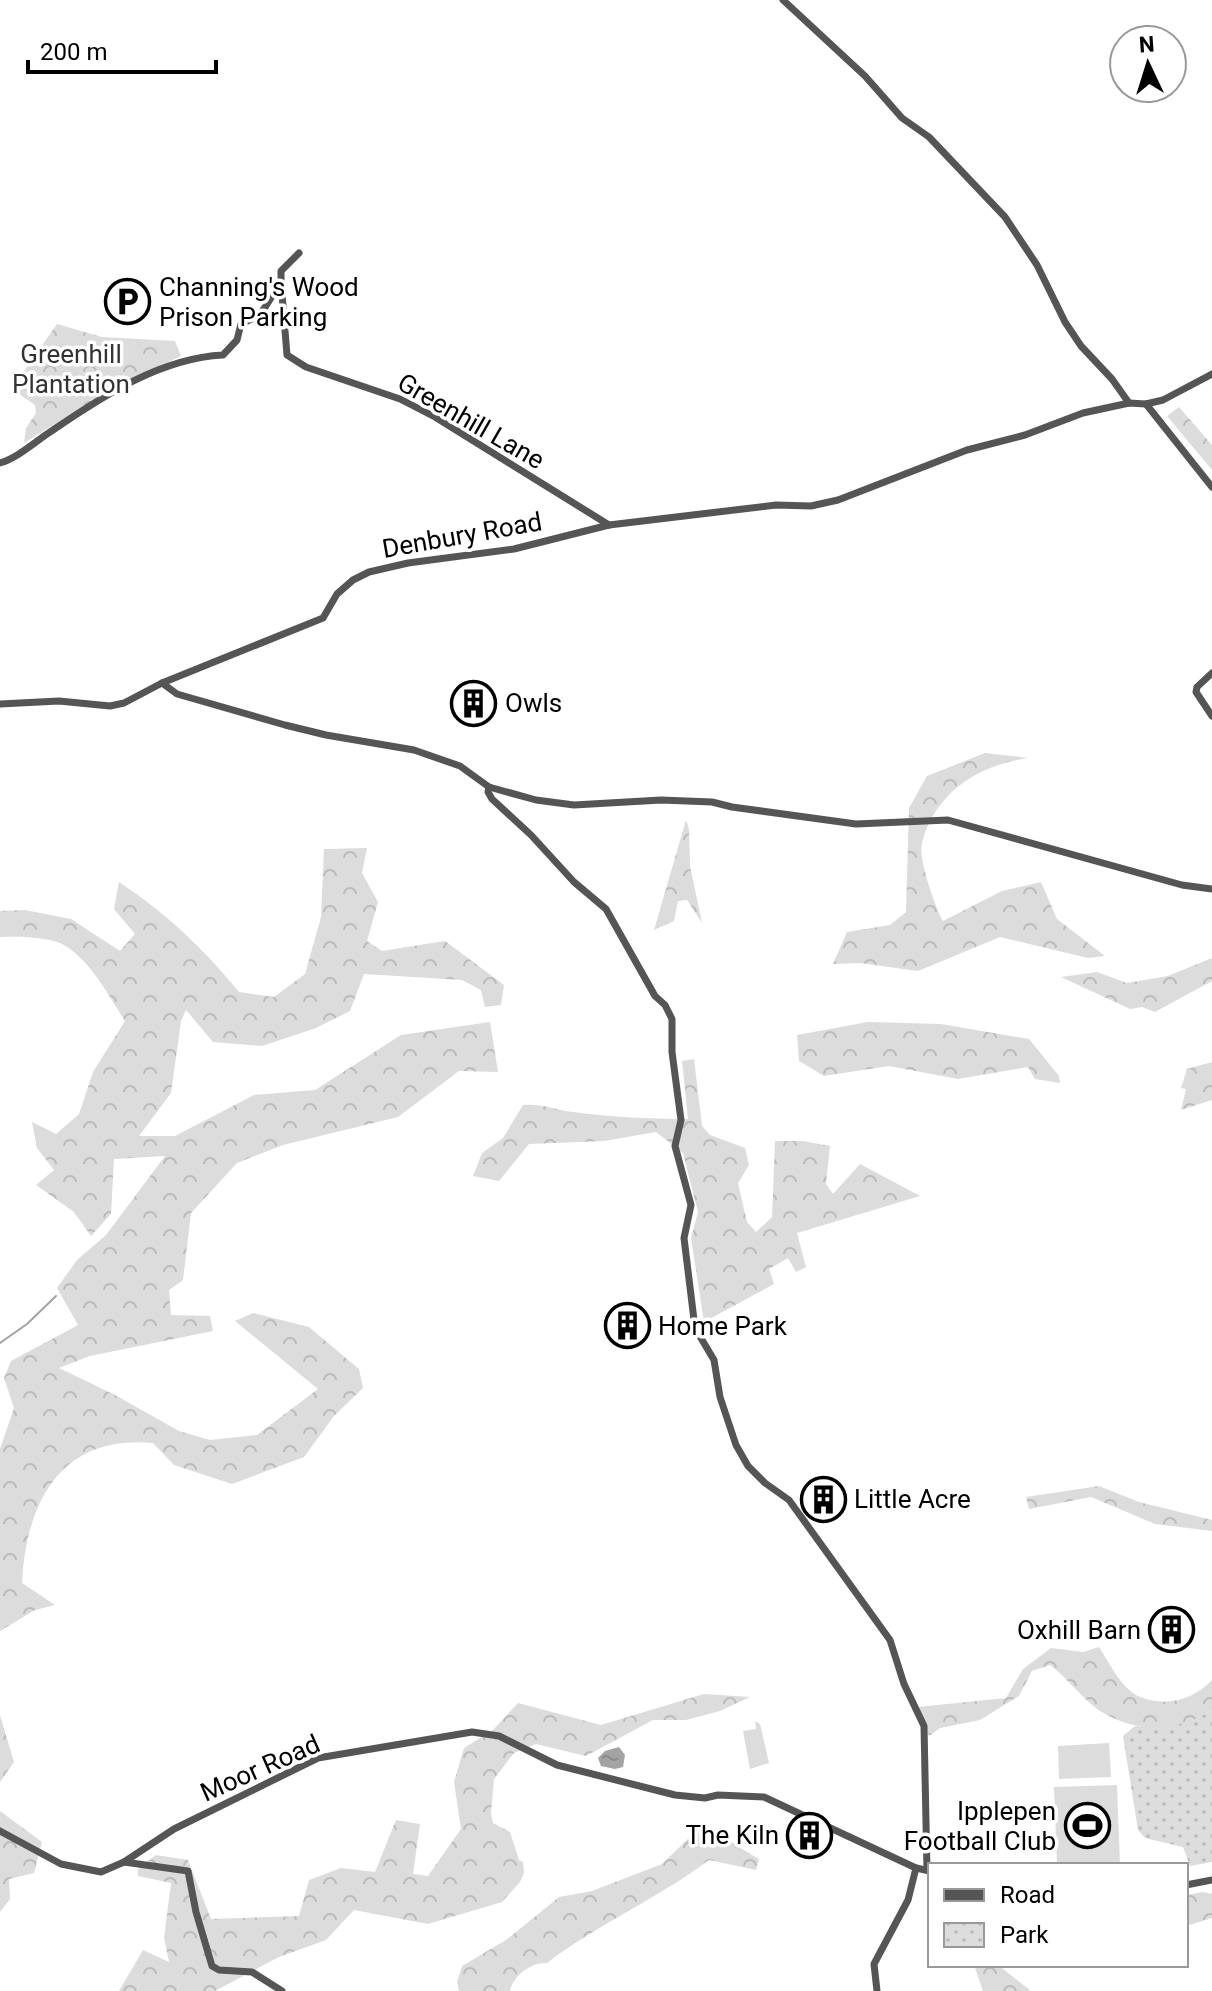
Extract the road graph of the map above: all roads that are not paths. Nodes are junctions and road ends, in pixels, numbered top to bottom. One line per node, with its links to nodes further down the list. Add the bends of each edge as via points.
1 (783, 0): 5 (street, via 902,118 929,137 1005,217 1065,322)
2 (299, 253): 3 (street, Greenhill Lane, via 281,271)
3 (281, 282): 7 (street, via 260,315 241,324 237,340 223,355 176,362 107,395); 9 (street, Greenhill Lane, via 287,355 435,417)
4 (1212, 374): 6 (street)
5 (1129, 403): 6 (street, Denbury Road); 9 (street, Denbury Road, via 967,450 838,500)
6 (1146, 404): 8 (street)
7 (0, 463)
8 (1212, 487)
9 (609, 525): 11 (street, Denbury Road, via 514,549 369,572 337,594 323,618)
10 (1212, 673): 13 (street, via 1196,692)
11 (162, 683): 12 (street, Denbury Road, via 110,706 59,701); 14 (street, via 177,694 285,725 440,758)
12 (0, 704)
13 (1212, 716)
14 (489, 787): 15 (street, via 574,805 689,801 856,824 948,820); 18 (street, via 492,799 606,909 672,1019 681,1120 675,1146 691,1205 684,1238 695,1328 714,1360 724,1409 748,1466 789,1500 890,1640 924,1726)
15 (1212, 889)
16 (0, 1831): 17 (street, via 61,1864 101,1872)
17 (124, 1862): 19 (street, Moor Road, via 174,1829 318,1758 472,1732 499,1736 557,1765 675,1795 764,1797); 23 (street, via 188,1871 212,1966 252,1972)
18 (929, 1863)
19 (916, 1868): 20 (street, Moor Road); 24 (street, via 908,1900 874,1964)
20 (928, 1871)
21 (1212, 1880): 22 (street)
22 (1188, 1885)
23 (282, 1991)
24 (877, 1991)

